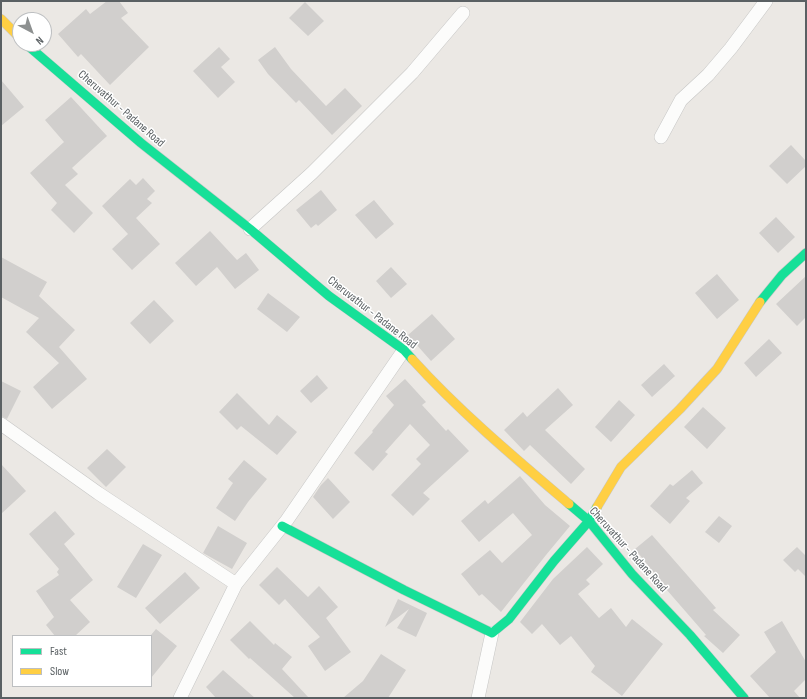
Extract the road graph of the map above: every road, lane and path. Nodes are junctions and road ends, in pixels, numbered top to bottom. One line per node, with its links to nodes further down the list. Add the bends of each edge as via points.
1 (766, 1): 6 (street, via 708,75 681,100)
2 (463, 13): 7 (street, via 412,73 312,173)
3 (1, 19): 4 (main road)
4 (12, 30)
5 (35, 52): 7 (main road, Cheruvathur - Padane Road, via 141,143)
6 (661, 137)
7 (250, 229): 9 (main road, Cheruvathur - Padane Road, via 329,296)
8 (806, 253): 11 (main road, via 782,275 757,306 717,369 620,467)
9 (404, 350): 11 (main road, Cheruvathur - Padane Road, via 430,379 498,444); 12 (street)
10 (1, 424): 13 (street, via 98,493)
11 (589, 521): 14 (main road, via 509,619); 17 (main road, Cheruvathur - Padane Road, via 632,574)
12 (282, 526): 13 (street); 14 (main road)
13 (236, 584): 15 (street)
14 (492, 633): 16 (street)
15 (180, 698)
16 (478, 698)
17 (744, 698)

